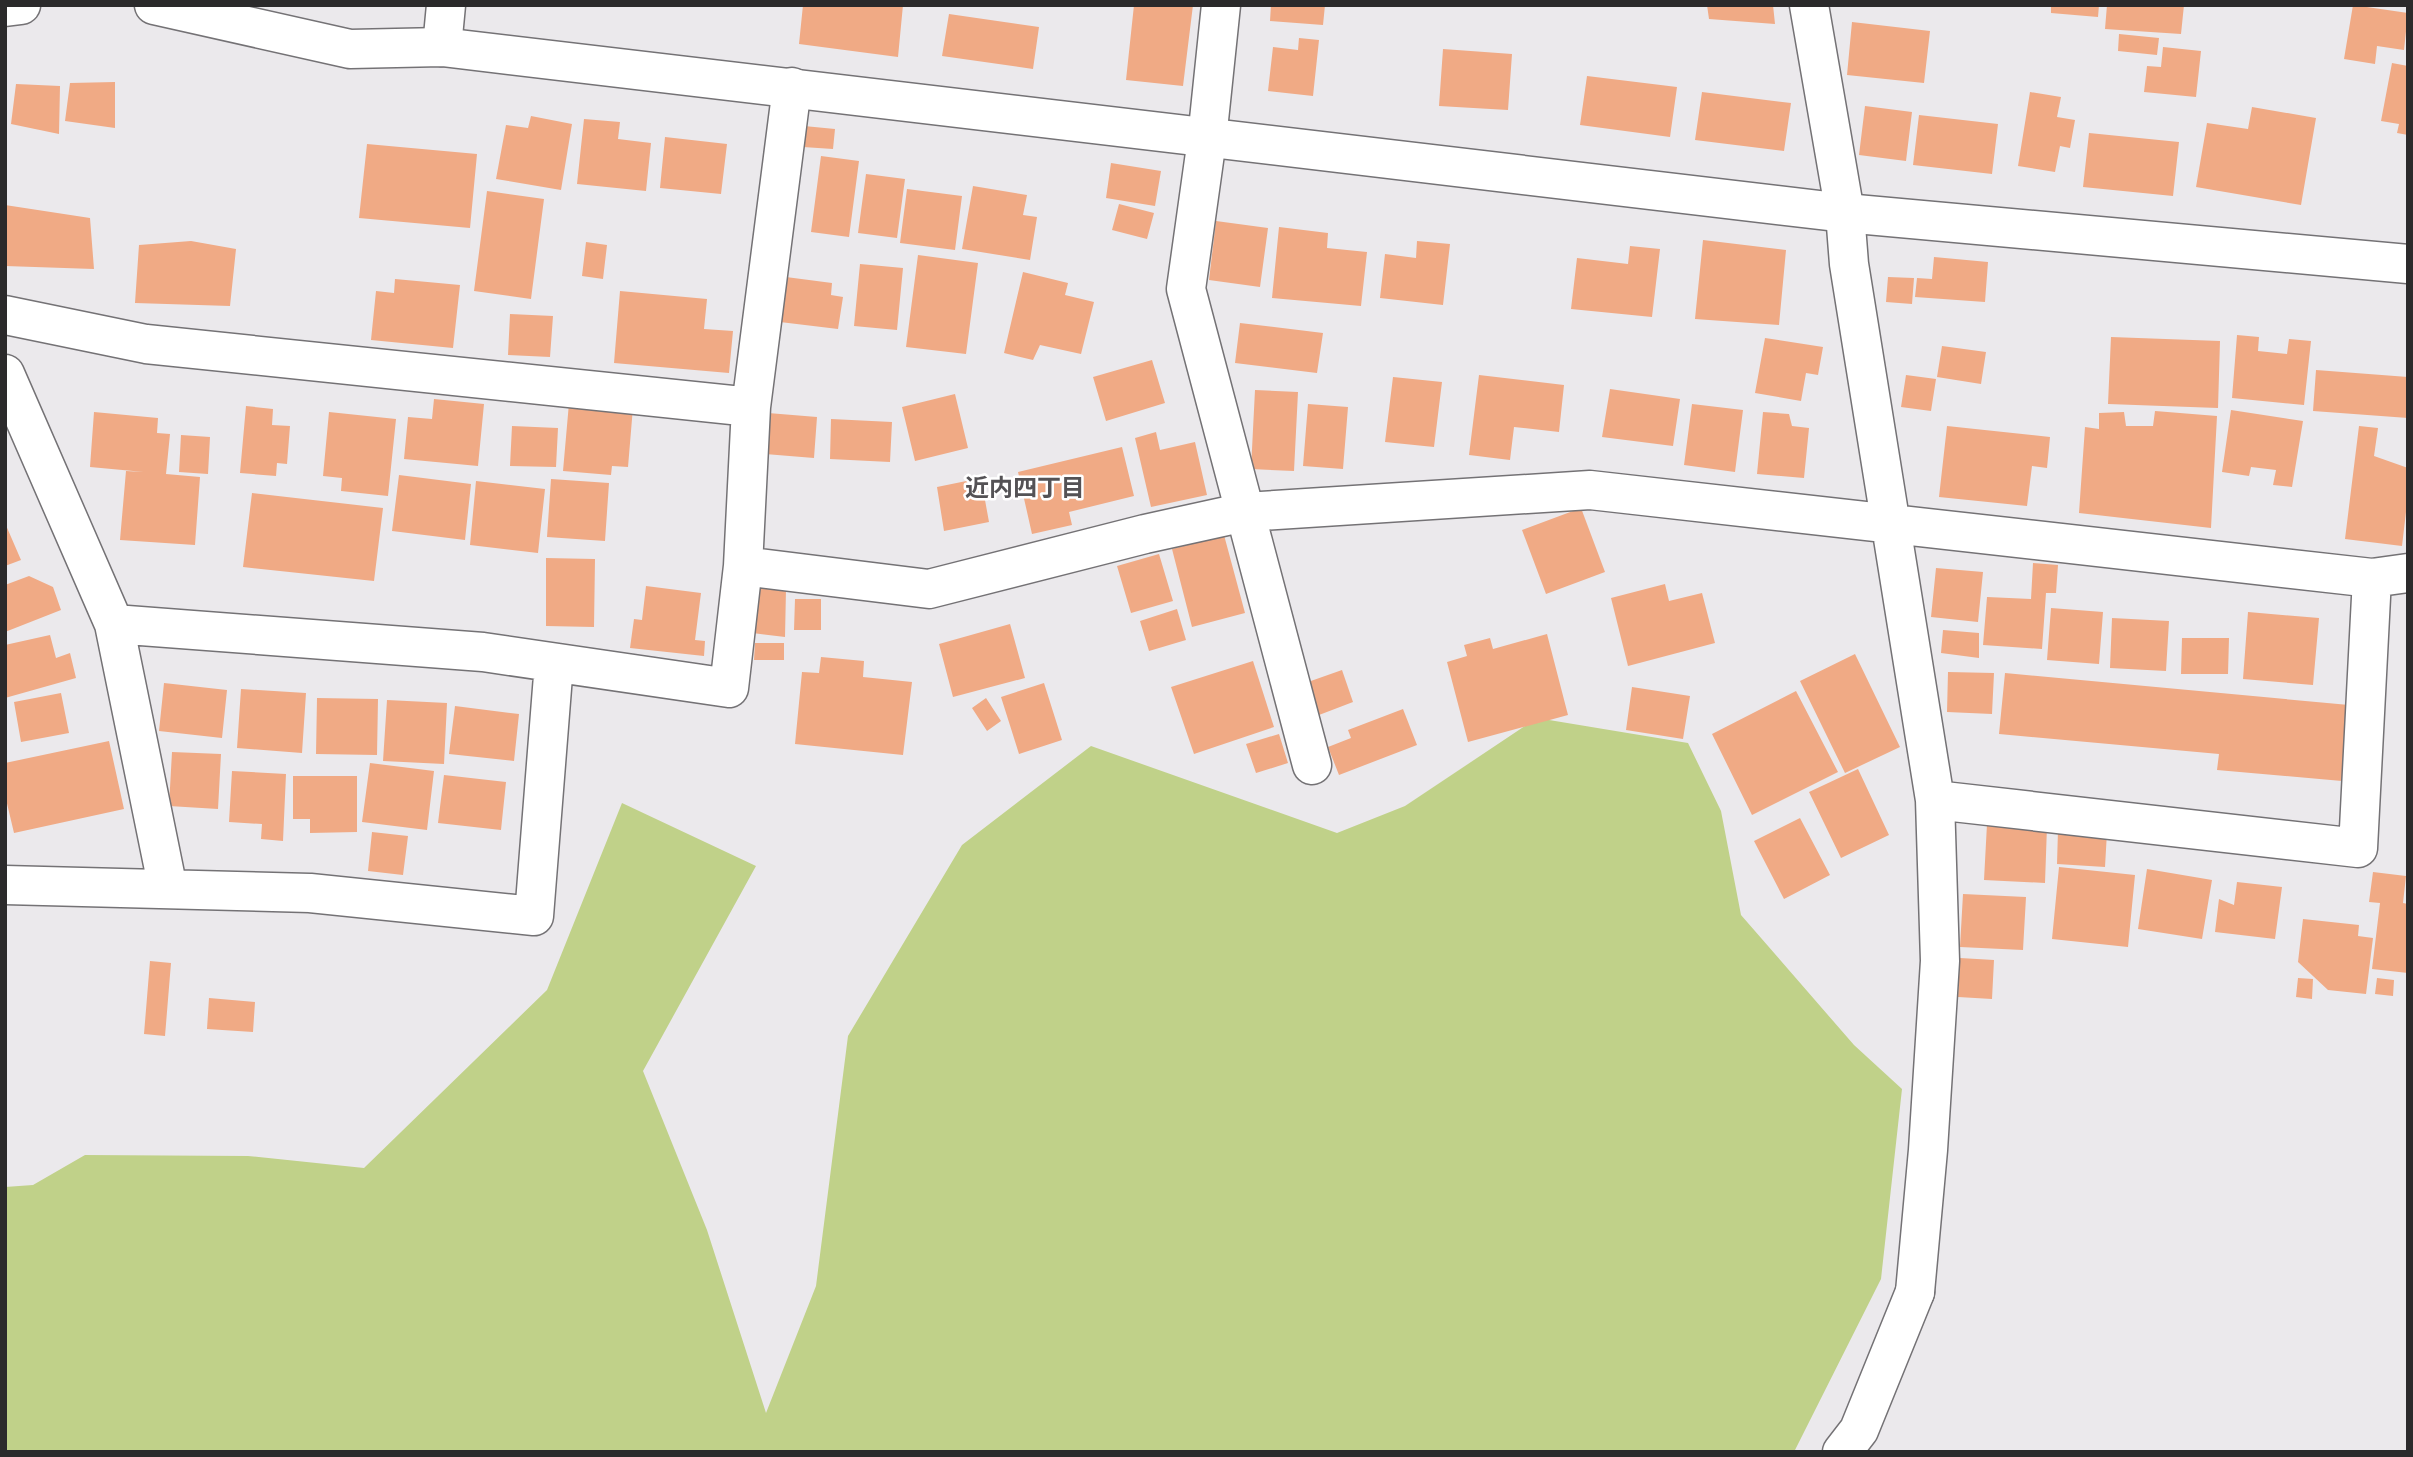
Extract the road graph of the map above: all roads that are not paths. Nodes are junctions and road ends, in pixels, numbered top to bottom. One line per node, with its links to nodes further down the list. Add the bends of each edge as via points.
1 (21, 5): 6 (street)
2 (154, 5): 7 (street, via 350,49)
3 (446, 5): 7 (street)
4 (1221, 5): 9 (street)
5 (1809, 5): 10 (street)
6 (5, 7)
7 (442, 47): 8 (street)
8 (792, 87): 9 (street); 14 (street)
9 (1207, 139): 10 (street); 15 (street, via 1186,289)
10 (1845, 213): 11 (street); 16 (street, via 1849,264)
11 (2408, 264)
12 (5, 315): 14 (street, via 146,344)
13 (5, 374): 19 (street)
14 (751, 408): 17 (street)
15 (1245, 512): 16 (street, via 1590,490); 17 (street, via 929,589); 21 (street)
16 (1891, 523): 18 (street); 22 (street)
17 (743, 566): 20 (street, via 729,688)
18 (2390, 575): 22 (street, via 2357,848)
19 (114, 624): 20 (street, via 483,652); 24 (street)
20 (554, 663): 24 (street, via 534,916 310,893)
21 (1312, 765)
22 (1935, 800): 25 (street, via 1940,961 1915,1292 1859,1430)
23 (5, 885): 24 (street)
24 (168, 889)
25 (1842, 1452)

